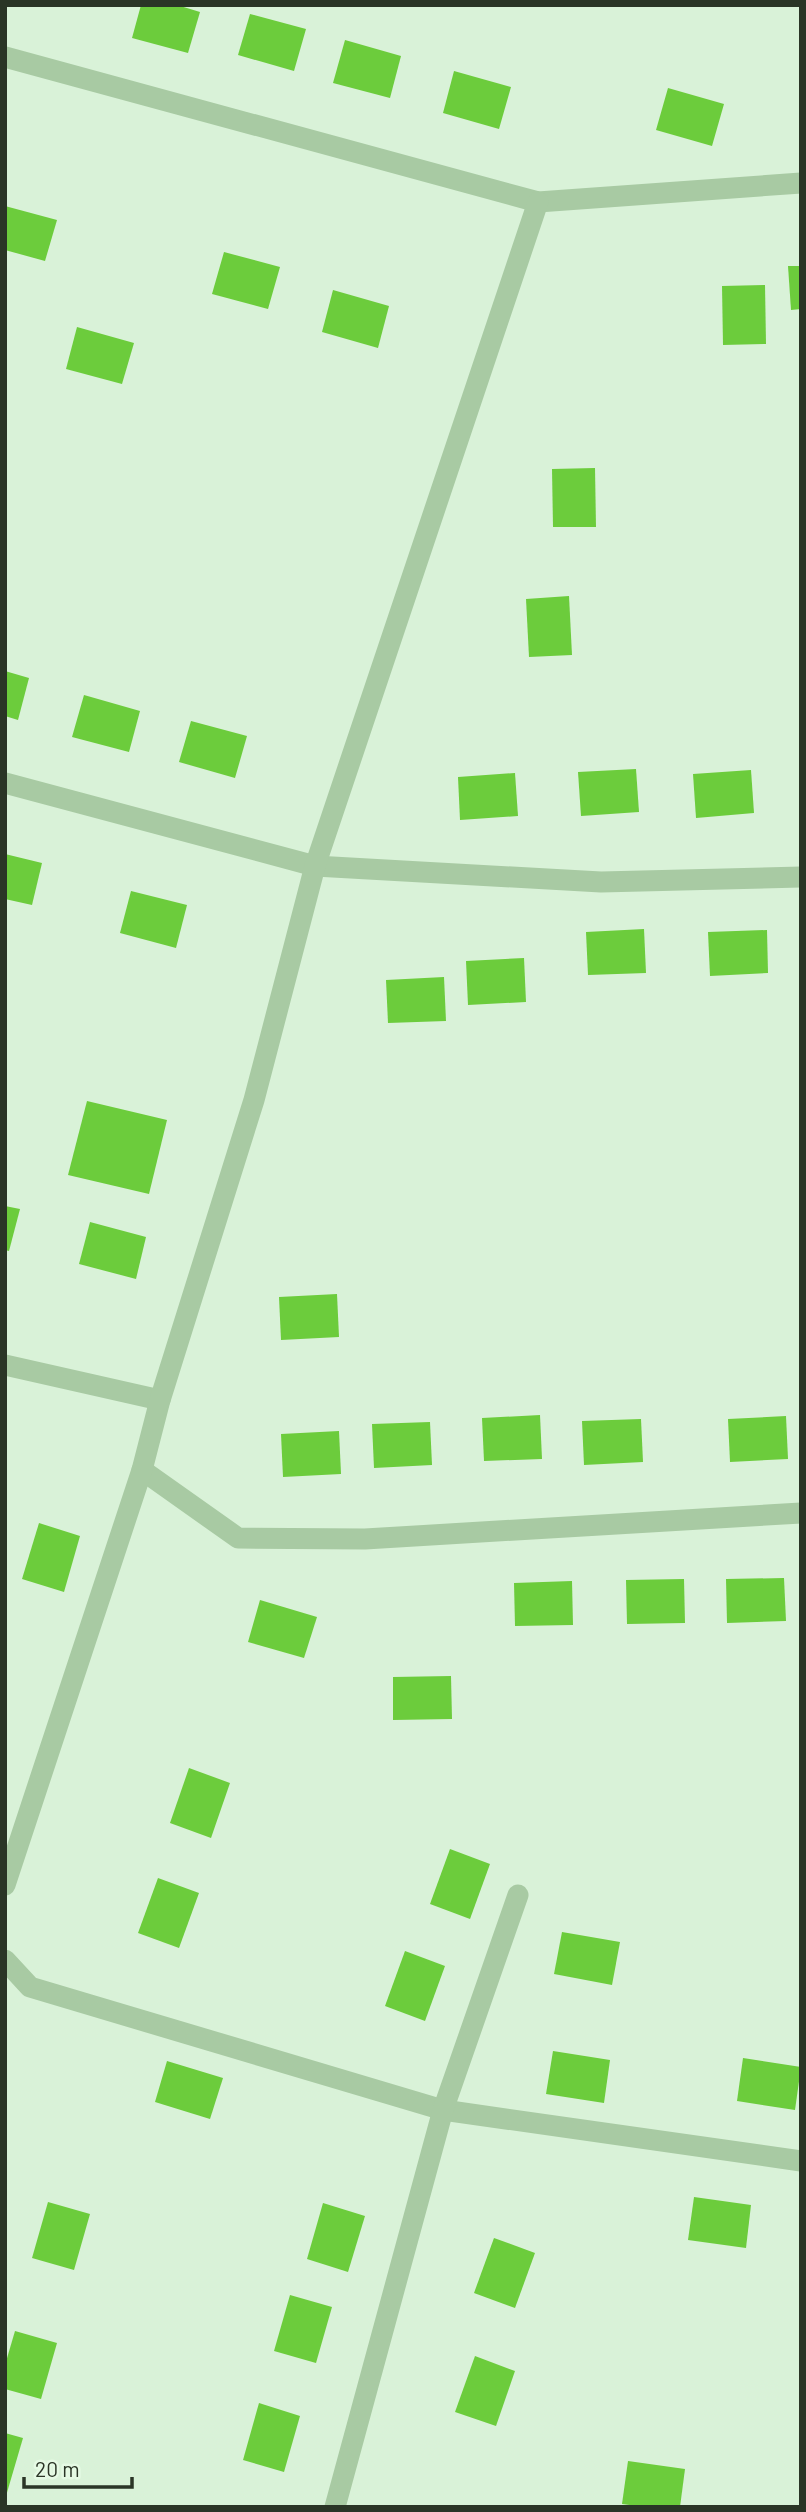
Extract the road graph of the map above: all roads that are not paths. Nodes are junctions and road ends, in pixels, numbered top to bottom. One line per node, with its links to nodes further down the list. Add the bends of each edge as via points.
1 (5, 57): 3 (street)
2 (801, 183): 3 (street)
3 (538, 202): 5 (street)
4 (5, 783): 5 (street)
5 (315, 866): 6 (street, via 601,882); 8 (street, via 254,1100)
6 (801, 877)
7 (5, 1365): 8 (street)
8 (160, 1400): 9 (street)
9 (142, 1470): 10 (street, via 238,1538 365,1539); 11 (street)
10 (801, 1513)
11 (5, 1885)
12 (518, 1895): 14 (street)
13 (5, 1960): 14 (street, via 30,1987)
14 (443, 2110): 15 (street); 16 (street)
15 (801, 2161)
16 (335, 2507)

